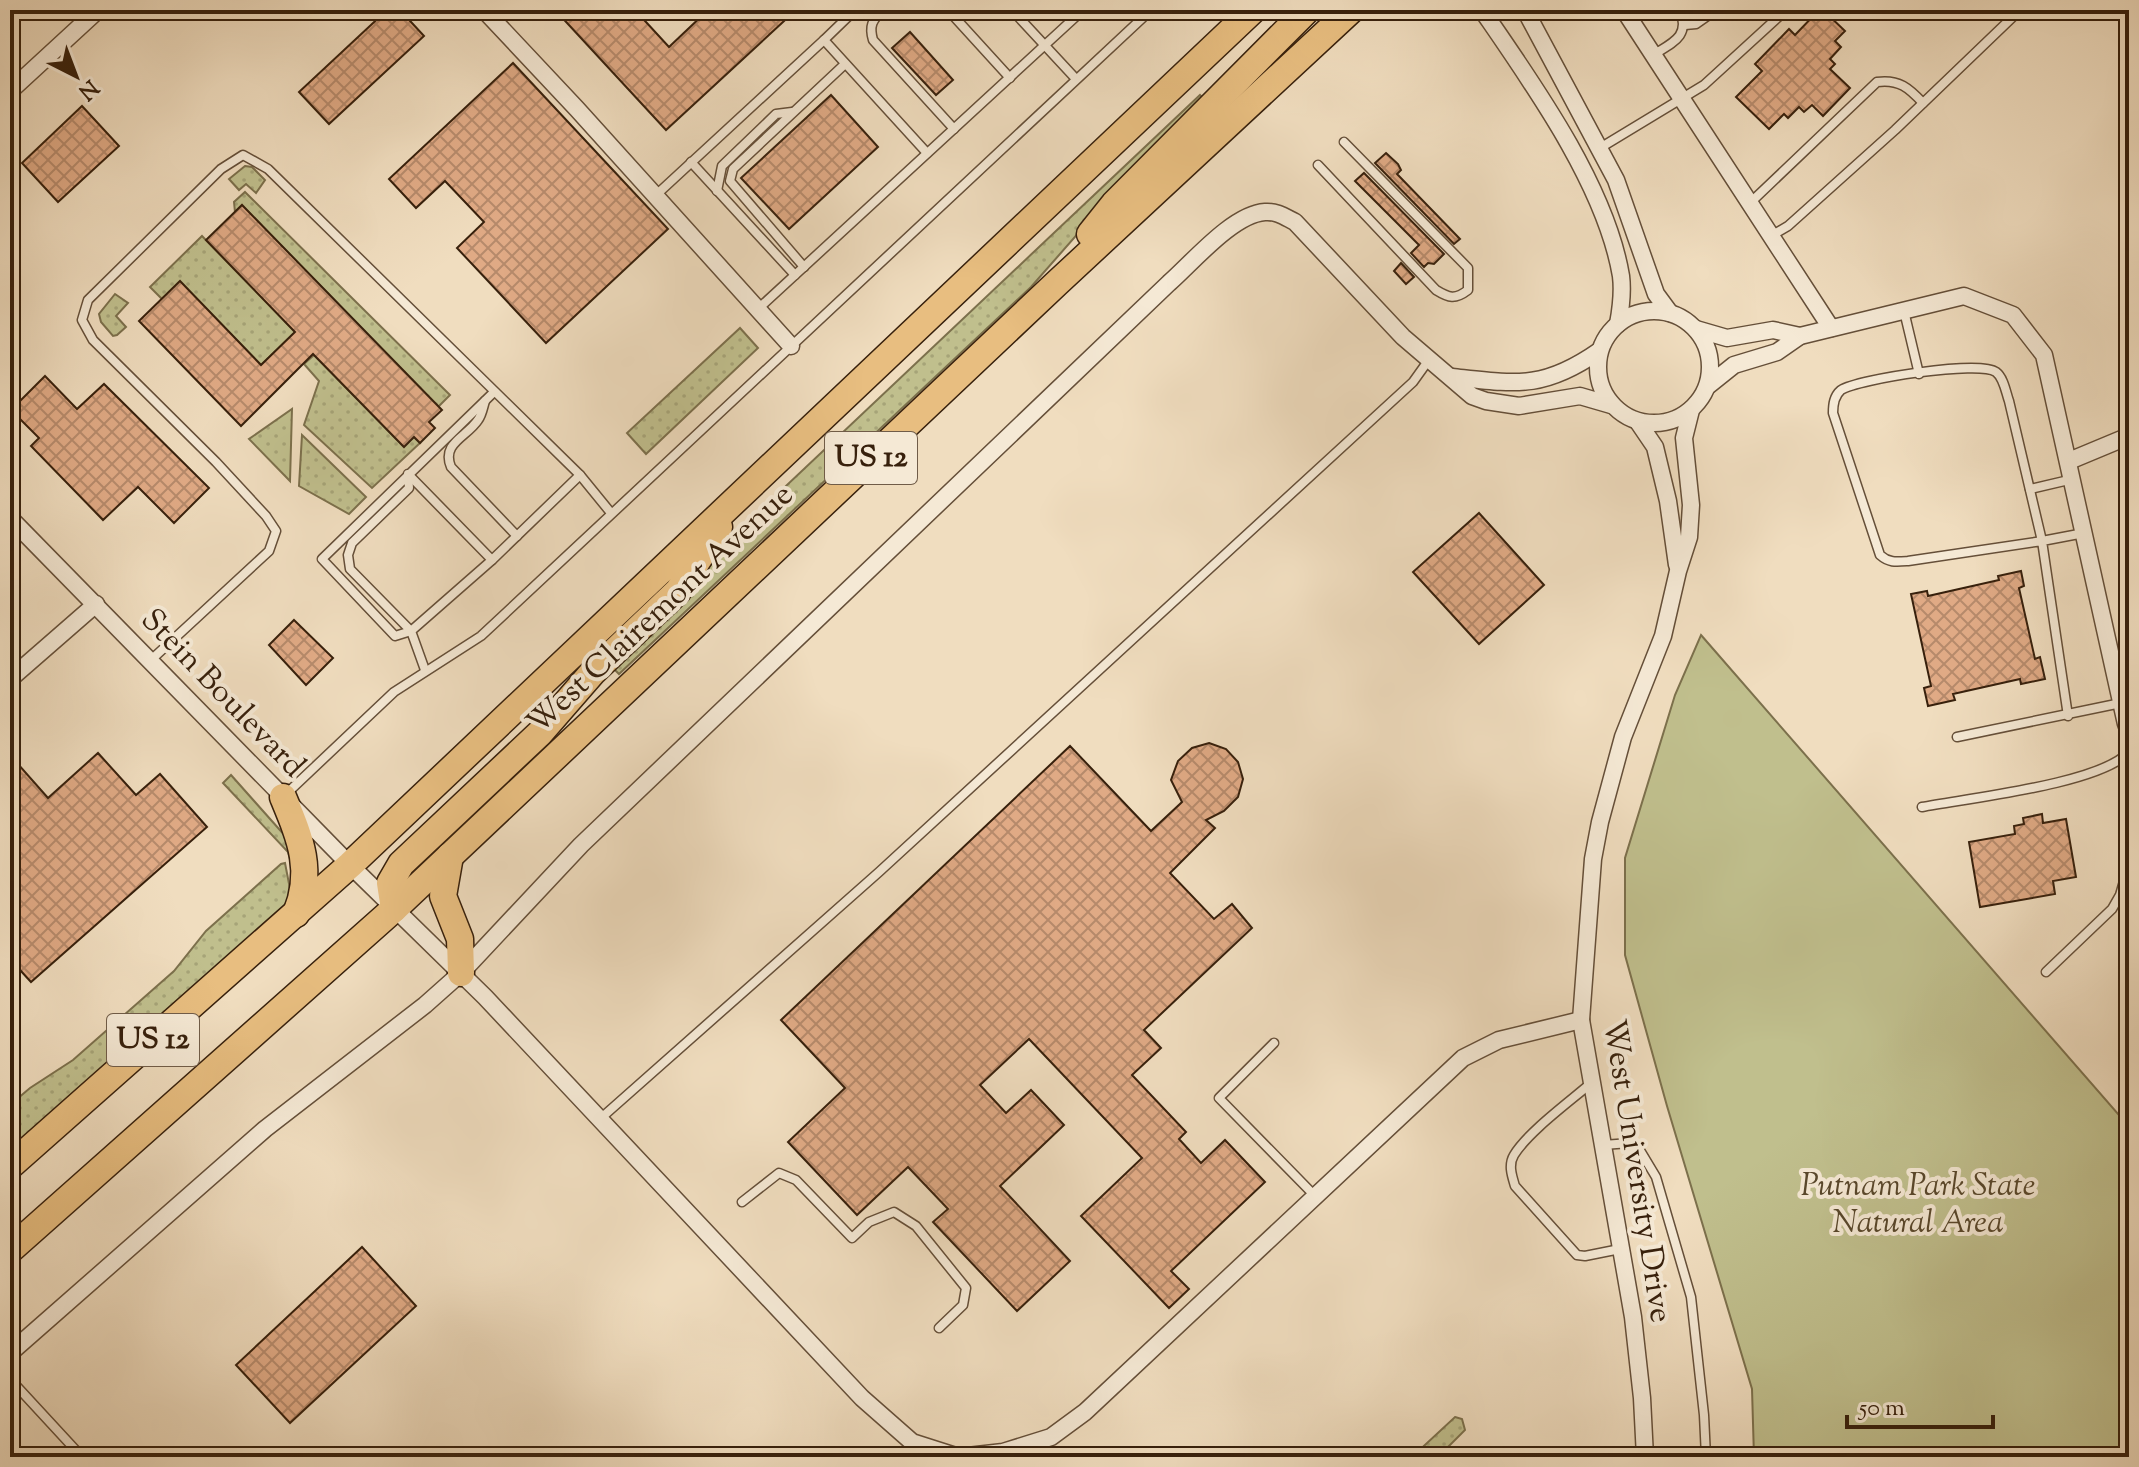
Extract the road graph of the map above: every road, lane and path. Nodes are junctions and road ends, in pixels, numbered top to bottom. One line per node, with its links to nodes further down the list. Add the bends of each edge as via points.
1 (98, 10): 28 (street)
2 (484, 10): 39 (street)
3 (855, 10): 22 (lane)
4 (883, 10): 32 (lane, via 873,19 873,40)
5 (948, 10): 26 (lane)
6 (1012, 10): 23 (lane)
7 (1067, 10): 20 (lane)
8 (1083, 10): 20 (lane)
9 (1151, 10): 27 (lane)
10 (1253, 10): 69 (main road, West Clairemont Avenue / US 12)
11 (1307, 10): 44 (main road, via 1114,204)
12 (1351, 10): 44 (main road, West Clairemont Avenue / US 12)
13 (1482, 10): 48 (street, via 1559,125 1603,217 1621,274)
14 (1525, 10): 34 (street)
15 (1624, 10): 24 (street)
16 (1680, 10): 21 (lane)
17 (1716, 10): 21 (lane)
18 (1786, 10): 29 (lane)
19 (2020, 10): 30 (lane)
20 (1075, 18): 23 (lane)
21 (1685, 25): 24 (lane, via 1671,44)
22 (824, 40): 25 (lane); 36 (lane)
23 (1044, 46): 26 (lane); 27 (lane)
24 (1653, 55): 29 (street)
25 (845, 64): 31 (lane); 35 (lane)
26 (1010, 78): 32 (lane)
27 (1076, 79): 52 (lane)
28 (10, 91)
29 (1683, 100): 34 (lane); 40 (street)
30 (1923, 103): 40 (lane, via 1906,85 1877,82); 41 (lane)
31 (793, 111): 38 (lane, via 776,114 722,166); 42 (lane, via 733,169 730,181)
32 (954, 129): 35 (lane)
33 (1344, 142): 37 (lane, via 1468,268 1468,290 1449,298 1436,290)
34 (1600, 148): 47 (street, via 1656,294)
35 (927, 153): 42 (lane)
36 (691, 162): 38 (lane); 39 (lane)
37 (1318, 165)
38 (717, 191): 43 (lane)
39 (655, 196): 45 (street)
40 (1750, 203): 41 (street)
41 (1771, 236): 49 (street)
42 (804, 267): 43 (lane)
43 (795, 275): 45 (lane)
44 (1057, 283): 89 (main road, West Clairemont Avenue / US 12)
45 (758, 309): 52 (street)
46 (1904, 310): 49 (street); 55 (lane); 64 (street, via 1964,296 2013,315 2044,355)
47 (1670, 313): 48 (street, via 1632,315); 50 (street)
48 (1618, 324): 53 (street)
49 (1831, 328): 51 (street)
50 (1696, 329): 51 (street, via 1727,338 1773,330); 57 (street, via 1710,365)
51 (1800, 336): 57 (street, via 1777,352 1734,365)
52 (791, 346): 70 (lane)
53 (1599, 351): 56 (street, via 1563,374 1542,380 1503,383); 60 (street, via 1602,388)
54 (1428, 361): 56 (street); 95 (street, via 1295,222 1266,212 1233,225 581,845); 99 (lane, via 1413,382 902,851)
55 (1919, 374): 68 (lane, via 1964,367 1996,372 2009,401); 74 (lane, via 1859,383 1839,391 1833,402 1880,555 1894,563)
56 (1452, 377): 60 (street, via 1472,396 1503,404 1538,405 1580,396)
57 (1709, 385): 61 (street)
58 (494, 392): 59 (lane); 66 (lane); 79 (lane, via 268,169 243,155 221,169 88,300 82,320 93,340 216,462 276,531 269,551)
59 (485, 400): 65 (lane); 73 (lane, via 479,419 449,449 447,458)
60 (1611, 405): 62 (street)
61 (1691, 410): 62 (street, via 1673,420); 76 (street, West University Drive, via 1684,438 1689,537)
62 (1638, 422): 76 (street, West University Drive, via 1655,447)
63 (2129, 436): 64 (street)
64 (2069, 461): 67 (street)
65 (408, 474): 75 (lane); 78 (lane, via 409,488 352,543 348,555 350,569); 78 (lane, via 322,559 395,636)
66 (580, 475): 70 (lane); 73 (lane)
67 (2073, 479): 68 (lane); 72 (street)
68 (2030, 489): 74 (lane)
69 (737, 497): 91 (main road, West Clairemont Avenue / US 12); 92 (main road, via 678,591 593,672 540,733 401,864 390,883)
70 (611, 513): 80 (lane, via 481,636)
71 (10, 518): 77 (street, Stein Boulevard)
72 (2085, 533): 74 (lane); 82 (street)
73 (517, 536): 75 (lane)
74 (2042, 541): 83 (lane)
75 (492, 560): 78 (lane)
76 (1678, 571): 96 (street, West University Drive, via 1663,636 1623,737 1600,822)
77 (96, 604): 79 (street, Stein Boulevard); 81 (street)
78 (411, 631): 80 (lane)
79 (151, 660): 87 (street, Stein Boulevard)
80 (425, 670): 87 (lane, via 394,692)
81 (10, 679)
82 (2122, 703): 83 (lane); 84 (street)
83 (2068, 716): 85 (lane)
84 (2129, 727)
85 (1957, 737)
86 (2129, 752): 88 (lane, via 2101,771 2075,779)
87 (283, 797): 91 (street, Stein Boulevard); 93 (main road, via 306,873)
88 (1922, 807)
89 (450, 856): 92 (main road, West Clairemont Avenue / US 12); 95 (main road, via 443,896 460,939)
90 (2129, 864): 94 (lane, via 2112,909)
91 (350, 865): 92 (street, Stein Boulevard); 93 (main road, West Clairemont Avenue / US 12)
92 (394, 909): 95 (street, Stein Boulevard); 105 (main road, West Clairemont Avenue / US 12)
93 (296, 914): 101 (main road, West Clairemont Avenue / US 12)
94 (2046, 972)
95 (461, 973): 99 (street, Stein Boulevard); 107 (street, via 265,1129)
96 (1581, 1020): 98 (street, West University Drive); 102 (street, via 1499,1040 1463,1058)
97 (1274, 1043): 102 (lane, via 1219,1098)
98 (1590, 1084): 100 (street, West University Drive); 104 (lane, via 1512,1157 1511,1173 1515,1186 1577,1255)
99 (600, 1119): 110 (street, Stein Boulevard, via 862,1398 912,1442)
100 (1603, 1145): 104 (street, West University Drive); 112 (lane, via 1638,1147 1656,1177 1691,1297)
101 (10, 1166)
102 (1315, 1196): 110 (street, via 1073,1421 1039,1441)
103 (742, 1202): 106 (lane, via 779,1173 796,1180 852,1238 869,1222 894,1212 916,1226 966,1288 963,1305)
104 (1620, 1249): 111 (street, West University Drive, via 1633,1317)
105 (10, 1250)
106 (939, 1328)
107 (10, 1353)
108 (10, 1379): 109 (lane)
109 (82, 1457)
110 (959, 1457)
111 (1645, 1457)
112 (1706, 1457)

